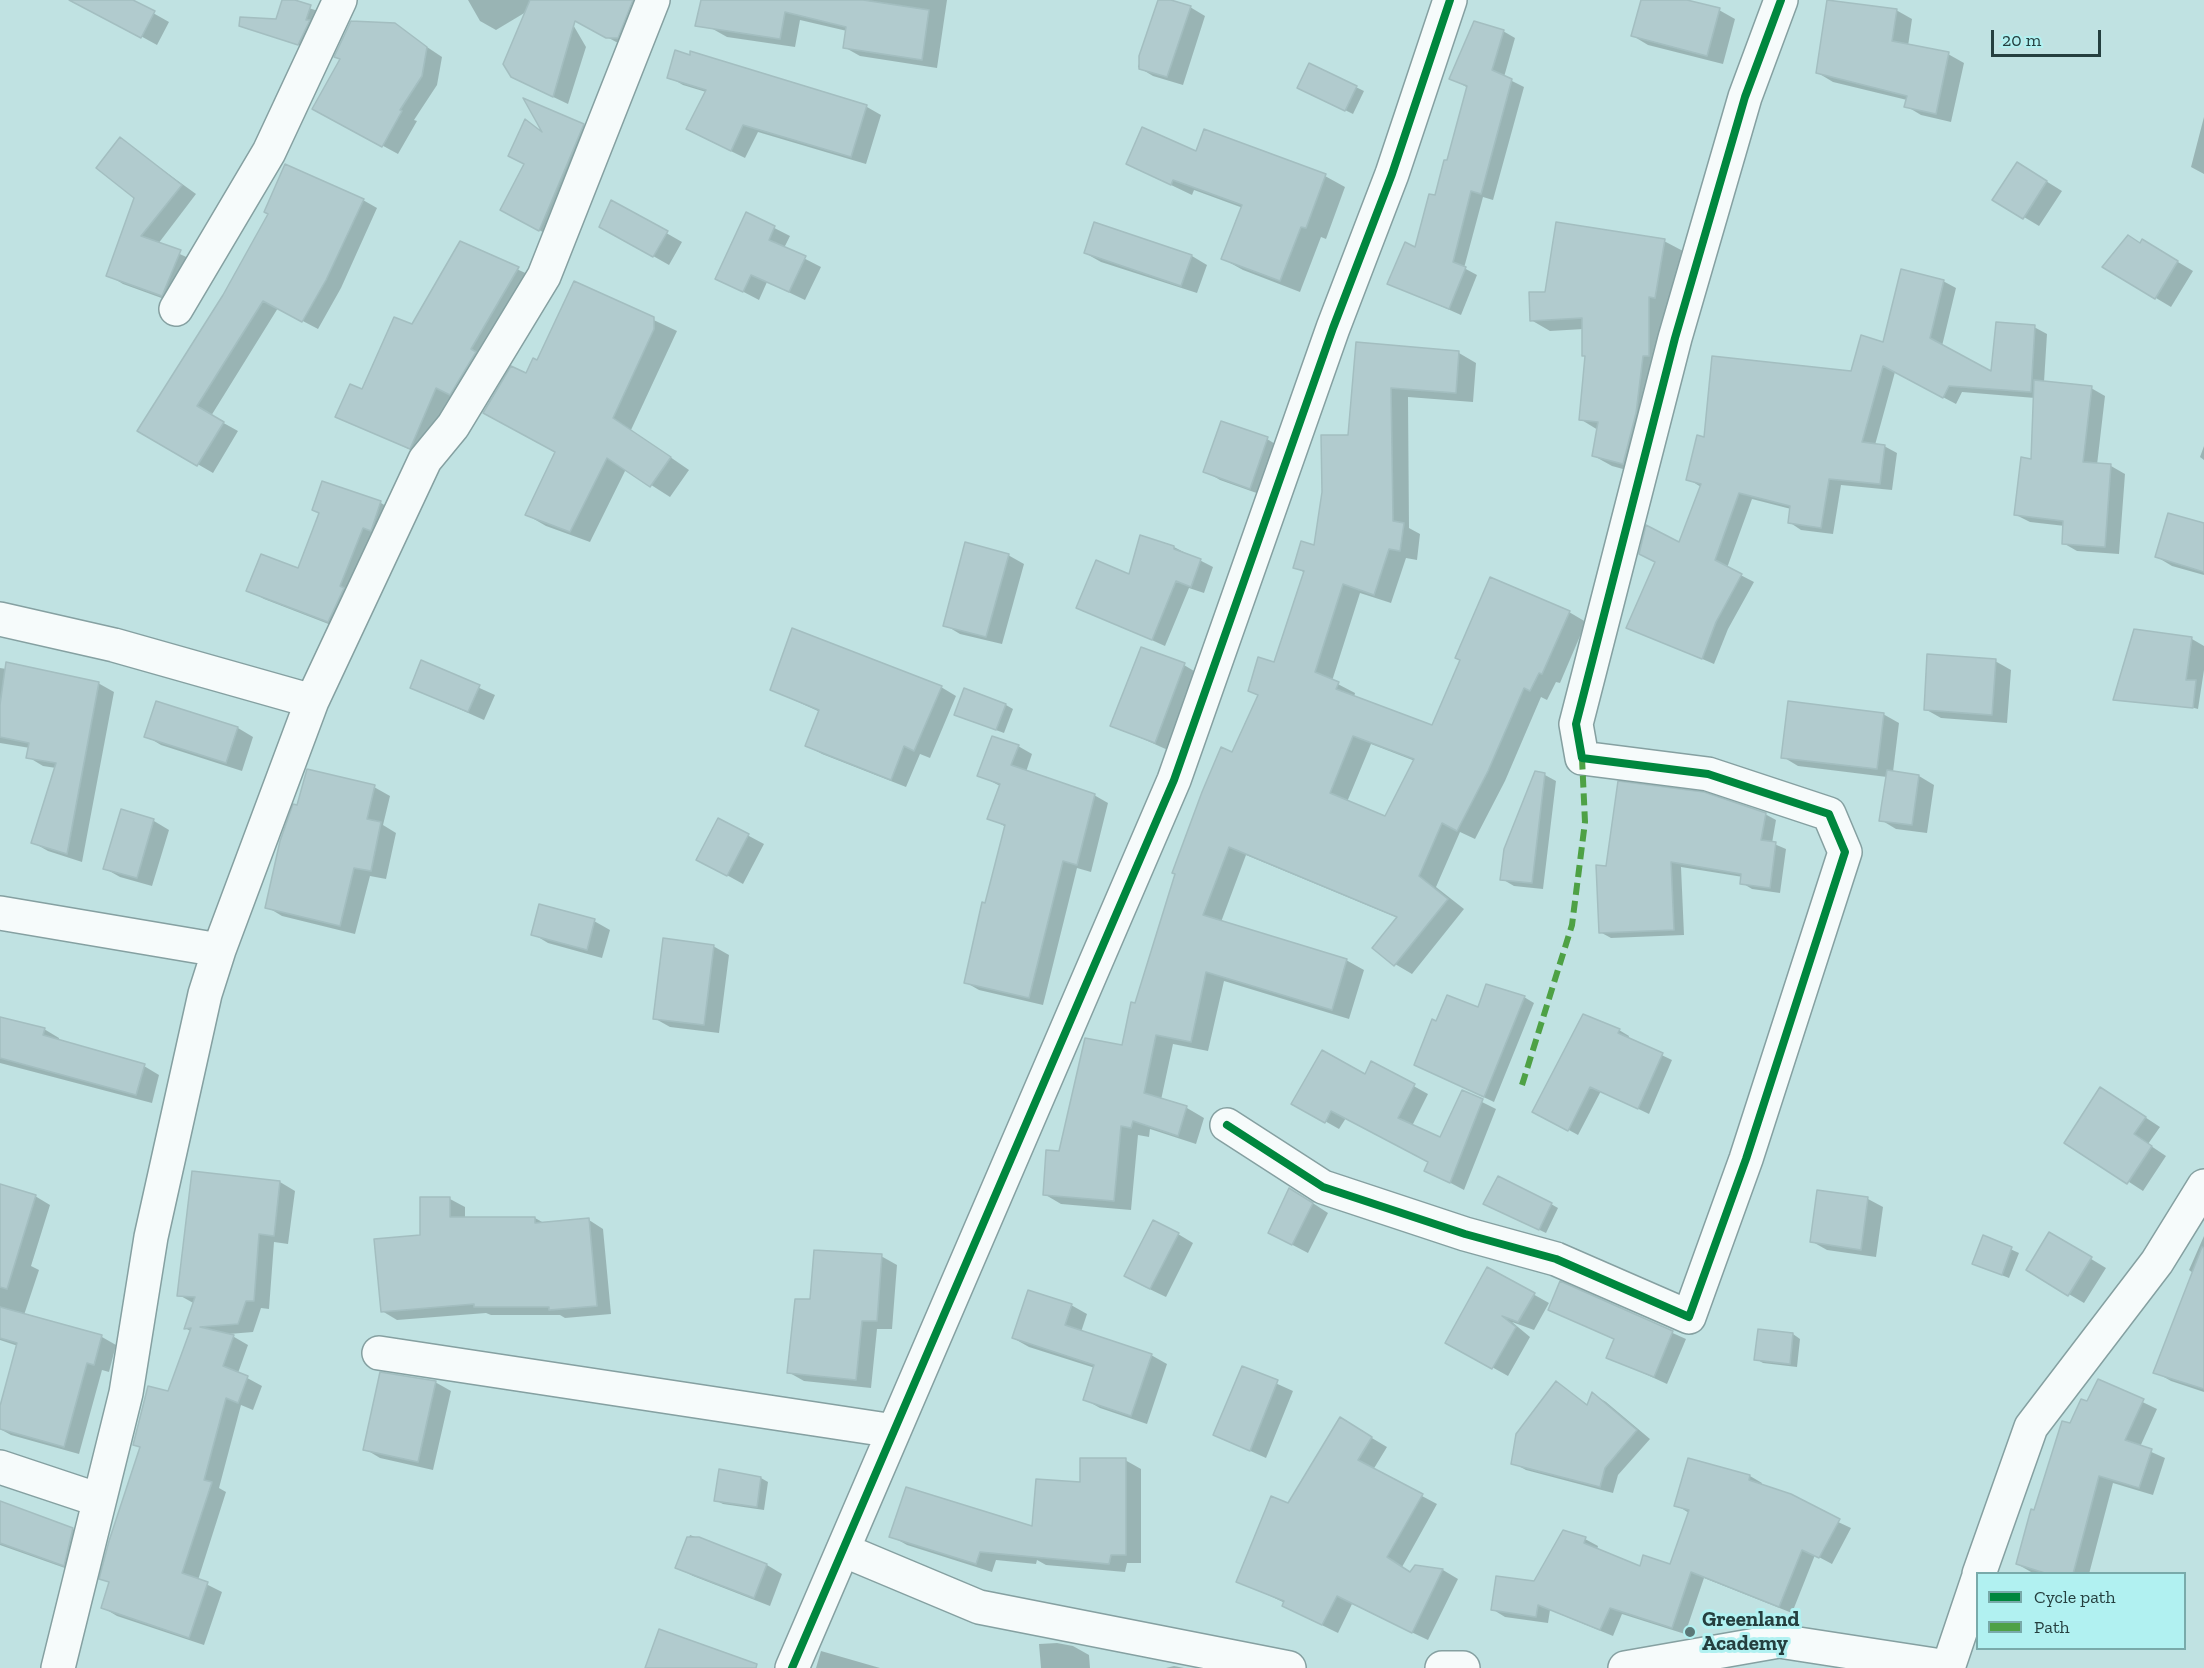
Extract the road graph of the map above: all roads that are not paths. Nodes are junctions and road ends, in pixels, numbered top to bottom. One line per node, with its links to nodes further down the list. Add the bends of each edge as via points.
1 (340, 0): 5 (street, via 269,152)
2 (653, 0): 7 (street, via 544,276 453,426 425,460)
3 (1450, 0): 13 (street, via 1392,174 1333,328 1174,780)
4 (1781, 0): 10 (street, via 1744,97 1675,338 1576,724 1582,758 1708,774 1829,814 1845,852 1746,1159 1689,1317 1556,1259 1323,1187)
5 (176, 309)
6 (0, 619): 7 (street, via 114,645)
7 (312, 701): 9 (street)
8 (0, 913): 9 (street)
9 (219, 950): 15 (street, via 205,994 151,1237 126,1393)
10 (1227, 1125)
11 (2204, 1186): 17 (street, via 2157,1262 2031,1427)
12 (379, 1353): 13 (street)
13 (894, 1431): 16 (street)
14 (0, 1467): 15 (street)
15 (99, 1500): 19 (street)
16 (843, 1550): 20 (street); 21 (street, via 979,1607)
17 (1980, 1572)
18 (1976, 1582): 25 (street)
19 (58, 1668)
20 (792, 1668)
21 (1289, 1668)
22 (1442, 1668): 23 (street)
23 (1463, 1668)
24 (1625, 1668): 25 (street, via 1779,1641)
25 (1948, 1668)

